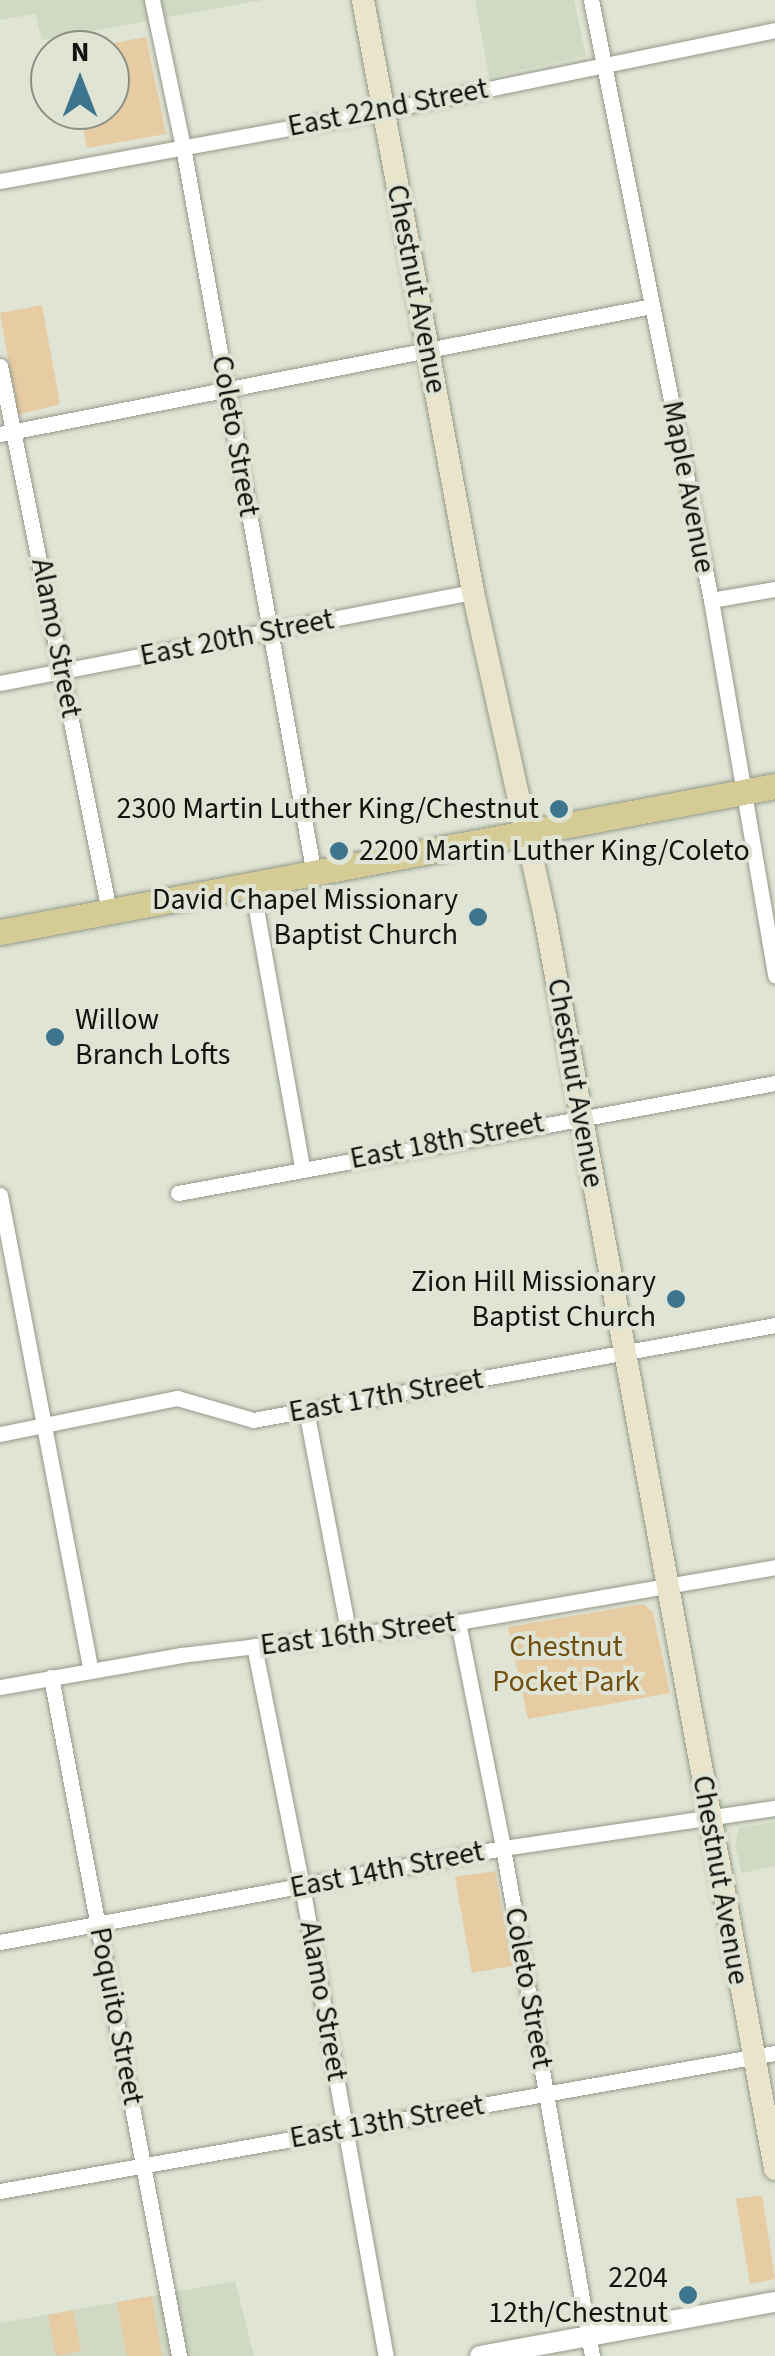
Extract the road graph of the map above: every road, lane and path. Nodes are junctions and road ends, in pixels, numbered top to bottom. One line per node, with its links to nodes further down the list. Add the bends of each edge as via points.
1 (152, 0): 7 (street, Coleto Street)
2 (363, 0): 6 (main road, Chestnut Avenue)
3 (590, 0): 5 (street, Maple Avenue)
4 (775, 30): 5 (street, East 22nd Street)
5 (604, 64): 6 (street, East 22nd Street); 9 (street, Maple Avenue)
6 (381, 111): 7 (street, East 22nd Street); 10 (main road, Chestnut Avenue)
7 (183, 147): 8 (street, East 22nd Street); 12 (street, Coleto Street)
8 (0, 181)
9 (652, 306): 10 (street); 16 (street, Maple Avenue)
10 (428, 350): 12 (street); 15 (main road, Chestnut Avenue)
11 (0, 366): 13 (street, Alamo Street)
12 (226, 389): 13 (street); 17 (street, Coleto Street)
13 (8, 432): 18 (street, Alamo Street)
14 (775, 589): 16 (street)
15 (473, 592): 17 (street, East 20th Street); 22 (main road, Chestnut Avenue)
16 (711, 600): 21 (street, Maple Avenue)
17 (270, 632): 18 (street, East 20th Street); 23 (street, Coleto Street)
18 (62, 671): 19 (street, East 20th Street); 25 (street, Alamo Street)
19 (0, 683)
20 (775, 786): 21 (main road)
21 (742, 792): 22 (main road); 27 (street, Maple Avenue)
22 (526, 836): 23 (main road); 29 (main road, Chestnut Avenue)
23 (314, 874): 24 (main road)
24 (252, 886): 25 (main road); 30 (street)
25 (109, 911): 26 (main road)
26 (0, 932)
27 (775, 976)
28 (775, 1083): 29 (street, East 18th Street)
29 (583, 1116): 30 (street, East 18th Street); 34 (main road, Chestnut Avenue)
30 (302, 1168): 31 (street, East 18th Street)
31 (178, 1194)
32 (0, 1195): 36 (street)
33 (775, 1325): 34 (street, East 17th Street)
34 (622, 1354): 35 (street, East 17th Street); 39 (main road, Chestnut Avenue)
35 (306, 1410): 36 (street, East 17th Street, via 252,1420 177,1398); 41 (street)
36 (46, 1425): 37 (street, East 17th Street); 43 (street)
37 (0, 1434)
38 (775, 1568): 39 (street, East 16th Street)
39 (667, 1588): 40 (street, East 16th Street); 47 (main road, Chestnut Avenue)
40 (458, 1622): 41 (street, East 16th Street); 48 (street, Coleto Street)
41 (350, 1636): 42 (street, East 16th Street)
42 (254, 1646): 43 (street, East 16th Street); 49 (street, Alamo Street)
43 (91, 1670): 44 (street, East 16th Street)
44 (51, 1677): 45 (street, East 16th Street); 50 (street, Poquito Street)
45 (0, 1687)
46 (775, 1808): 47 (street, East 14th Street)
47 (710, 1817): 48 (street, East 14th Street); 52 (main road, Chestnut Avenue)
48 (503, 1848): 49 (street, East 14th Street); 53 (street, Coleto Street)
49 (302, 1886): 50 (street, East 14th Street); 54 (street, Alamo Street)
50 (98, 1924): 51 (street, East 14th Street); 55 (street, Poquito Street)
51 (0, 1942)
52 (764, 2055): 53 (street, East 13th Street); 56 (main road, Chestnut Avenue)
53 (547, 2093): 54 (street, East 13th Street); 59 (street, Coleto Street)
54 (346, 2129): 55 (street, East 13th Street); 61 (street, Alamo Street)
55 (145, 2166): 57 (street, East 13th Street); 60 (street, Poquito Street)
56 (775, 2169)
57 (0, 2191)
58 (775, 2302): 59 (street)
59 (591, 2346): 62 (street)
60 (179, 2356)
61 (386, 2356)
62 (480, 2356)

